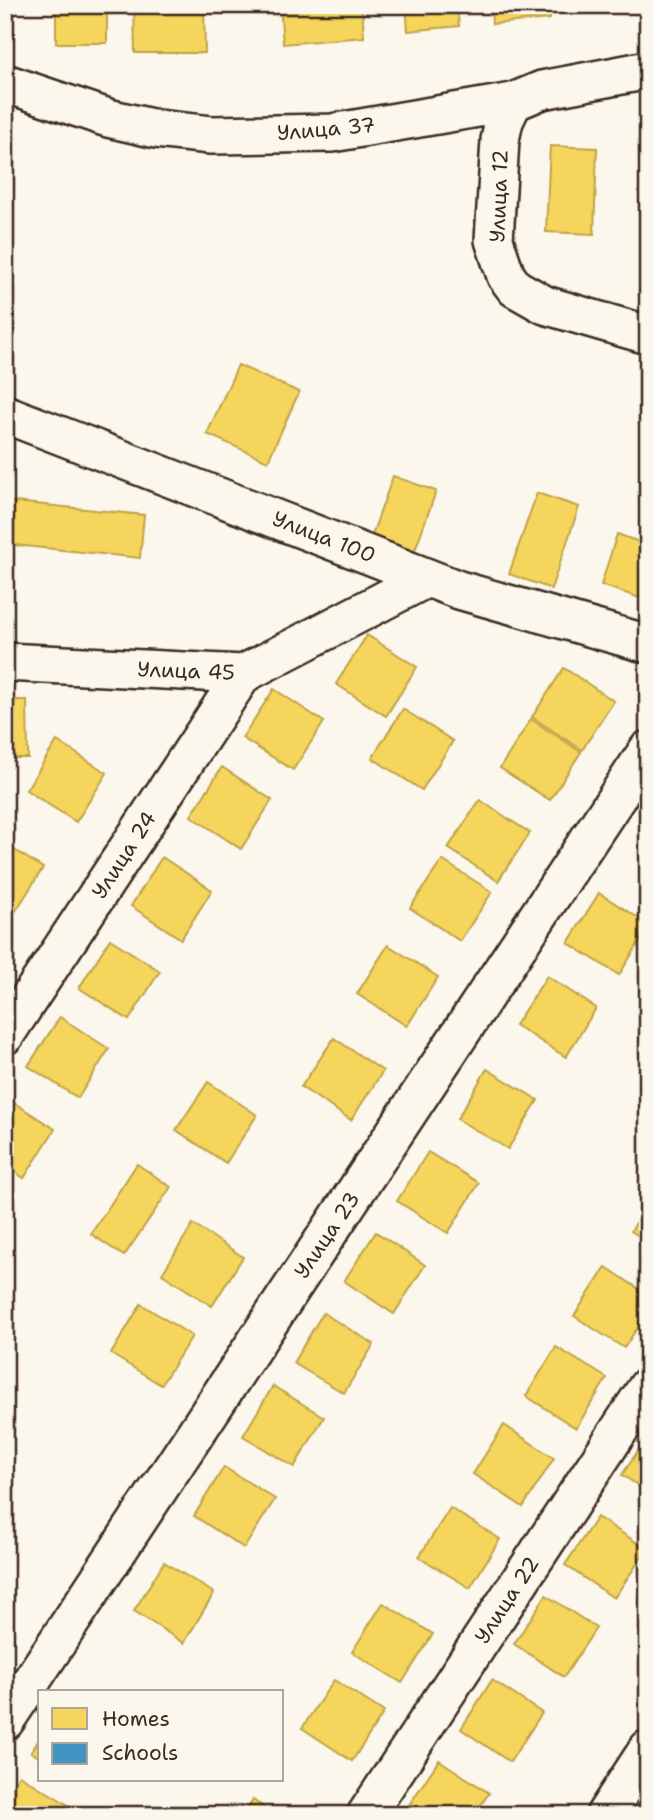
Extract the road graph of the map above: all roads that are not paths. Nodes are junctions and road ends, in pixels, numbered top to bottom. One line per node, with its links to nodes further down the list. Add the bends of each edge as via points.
1 (648, 70): 3 (street, Улица 37, via 542,90)
2 (5, 83): 3 (street, Улица 37, via 108,118 211,135 332,133)
3 (513, 102): 4 (street, Улица 12, via 500,140 494,240 506,276 515,288 545,305)
4 (648, 335)
5 (5, 414): 6 (street, Улица 100)
6 (427, 578): 7 (street, Улица 100); 9 (street, Улица 45)
7 (648, 644)
8 (5, 662): 9 (street, Улица 45)
9 (243, 674): 11 (street, Улица 24)
10 (648, 750): 13 (street, Улица 23)
11 (5, 1035)
12 (648, 1386): 15 (street, Улица 22)
13 (5, 1721)
14 (648, 1749): 16 (street)
15 (366, 1815)
16 (605, 1815)

